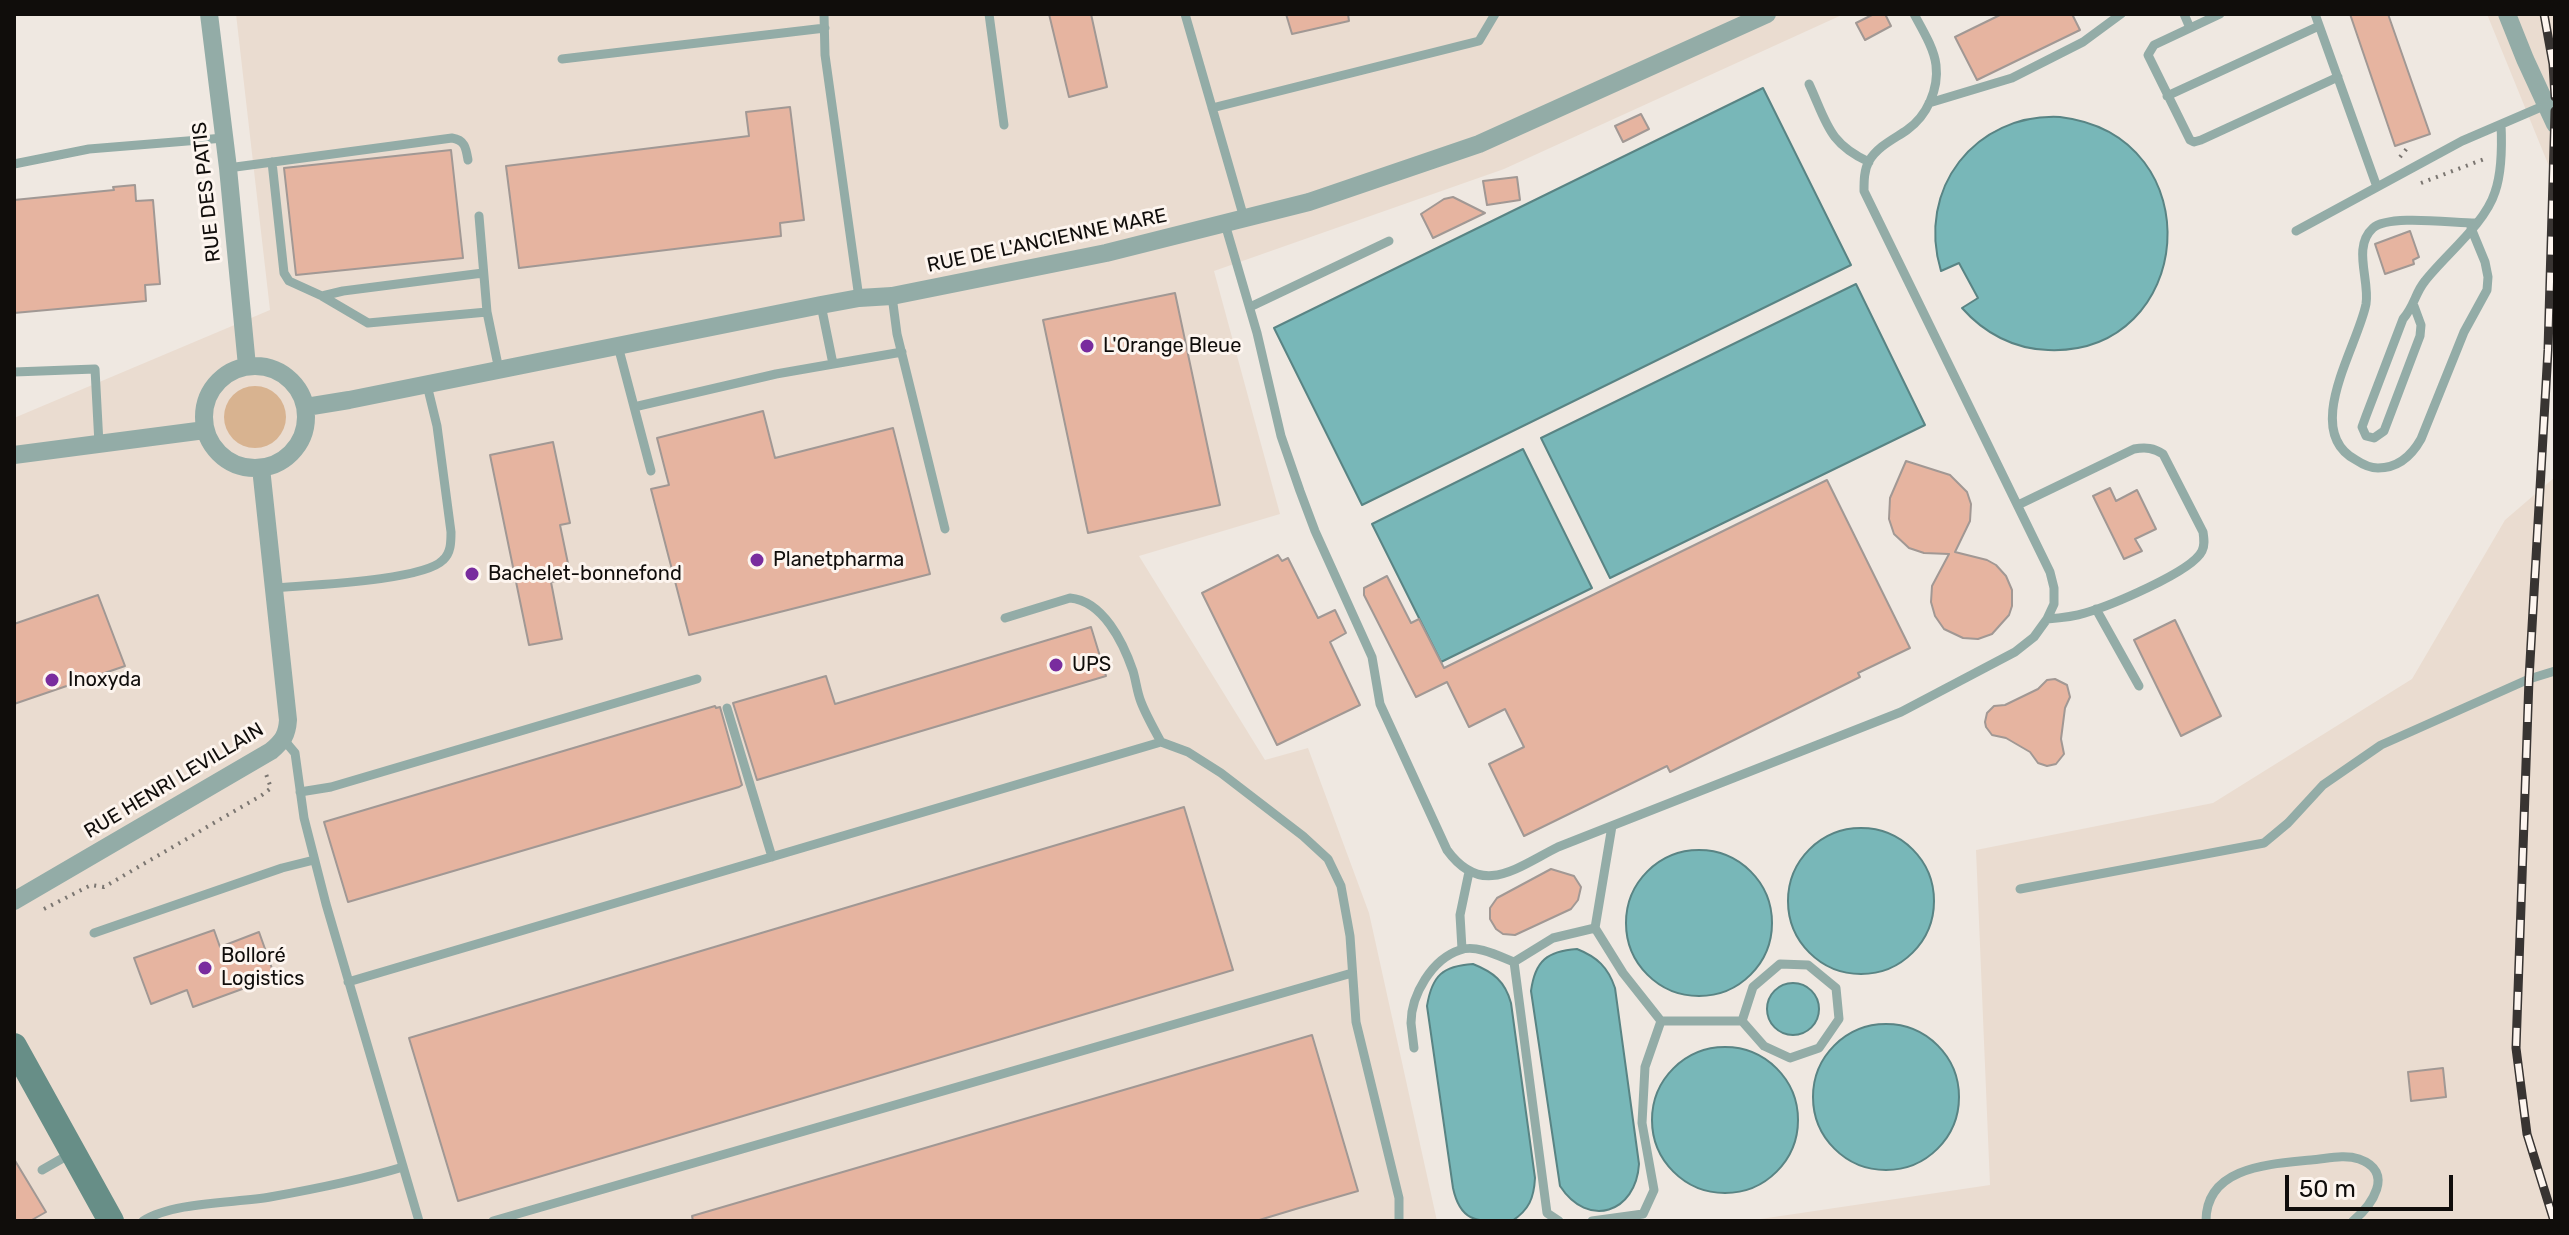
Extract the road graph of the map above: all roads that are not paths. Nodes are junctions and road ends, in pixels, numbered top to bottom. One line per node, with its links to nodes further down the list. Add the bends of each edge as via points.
1 (209, 14): 26 (street, RUE DES PATIS)
2 (824, 14): 14 (lane)
3 (989, 14): 25 (lane)
4 (1185, 14): 22 (lane)
5 (1495, 14): 22 (lane, via 1479,41)
6 (1767, 14): 34 (street, RUE DE L'ANCIENNE MARE, via 1479,144 1309,202)
7 (1914, 14): 20 (lane, via 1936,64)
8 (2121, 14): 20 (lane, via 2083,42 2012,78)
9 (2184, 14): 15 (lane)
10 (2220, 14): 15 (lane)
11 (2315, 14): 13 (lane)
12 (2507, 14): 21 (street)
13 (2319, 26): 17 (lane); 19 (lane)
14 (825, 28): 16 (lane); 42 (lane)
15 (2190, 28): 19 (lane, via 2154,45 2148,55)
16 (562, 59)
17 (2338, 77): 19 (lane, via 2194,142); 32 (lane)
18 (1809, 84): 29 (lane, via 1839,144)
19 (2167, 96)
20 (1929, 103): 29 (lane, via 1911,128)
21 (2551, 103): 23 (lane); 24 (street)
22 (1212, 108): 34 (lane)
23 (2501, 124): 32 (lane); 36 (lane, via 2496,190)
24 (2555, 124)
25 (1004, 125)
26 (224, 138): 30 (lane, via 89,149); 31 (street, RUE DES PATIS)
27 (468, 160): 28 (lane, via 463,143 452,138)
28 (272, 162): 31 (lane); 40 (lane, via 284,273 289,281)
29 (1869, 162): 61 (lane, via 1864,191)
30 (14, 164)
31 (228, 168): 50 (street, RUE DES PATIS)
32 (2377, 187): 37 (lane)
33 (479, 216): 39 (lane)
34 (1244, 218): 35 (street, RUE DE L'ANCIENNE MARE)
35 (1225, 224): 41 (street, RUE DE L'ANCIENNE MARE); 45 (lane)
36 (2473, 226): 36 (lane, via 2485,262 2487,290 2415,450 2389,467 2375,468 2347,456 2333,430 2332,412 2366,305 2367,235 2388,221); 44 (lane, via 2422,284)
37 (2296, 231)
38 (1389, 241): 45 (lane)
39 (483, 273): 40 (lane); 46 (lane)
40 (322, 296): 46 (lane, via 377,324)
41 (892, 296): 42 (street, RUE DE L'ANCIENNE MARE); 48 (lane)
42 (859, 298): 43 (street, RUE DE L'ANCIENNE MARE)
43 (821, 305): 47 (street, RUE DE L'ANCIENNE MARE); 49 (lane)
44 (2414, 306): 44 (lane, via 2398,329 2362,427 2366,436 2374,438 2384,431 2420,336)
45 (1250, 307): 77 (lane, via 1281,436 1315,531 1372,657 1380,704 1447,850)
46 (487, 312): 51 (lane)
47 (618, 346): 51 (street, RUE DE L'ANCIENNE MARE); 55 (lane)
48 (902, 352): 49 (lane); 62 (lane)
49 (833, 364): 55 (lane)
50 (247, 366): 54 (street, via 285,374); 56 (street, via 221,377 212,388 203,415)
51 (499, 370): 53 (street, RUE DE L'ANCIENNE MARE)
52 (14, 372): 57 (lane, via 95,369)
53 (427, 385): 54 (street, RUE DE L'ANCIENNE MARE); 63 (lane, via 451,532 445,559 410,574)
54 (306, 407): 59 (street, via 300,442 283,460)
55 (634, 407): 60 (lane)
56 (205, 430): 57 (street); 59 (street, via 232,463)
57 (99, 444): 58 (street)
58 (14, 455)
59 (261, 468): 63 (street, RUE HENRI LEVILLAIN)
60 (651, 471)
61 (2018, 505): 64 (lane, via 2134,449 2163,454 2203,532 2201,552 2180,572); 66 (lane, via 2050,572 2054,604)
62 (945, 529)
63 (274, 588): 71 (street, RUE HENRI LEVILLAIN, via 288,720)
64 (2096, 609): 66 (lane); 69 (lane)
65 (1005, 618): 72 (lane, via 1070,598 1091,605 1120,642)
66 (2047, 619): 74 (lane, via 2015,652 1901,712)
67 (2555, 671): 78 (lane, via 2381,745 2323,785 2264,843)
68 (697, 679): 73 (lane)
69 (2139, 686)
70 (727, 708): 75 (lane)
71 (284, 740): 73 (lane, via 295,753); 79 (street, RUE HENRI LEVILLAIN)
72 (1161, 742): 75 (lane); 84 (lane, via 1221,773 1328,859 1341,886)
73 (300, 792): 76 (lane)
74 (1612, 826): 77 (lane, via 1504,874 1485,877); 80 (lane)
75 (772, 857): 85 (lane)
76 (314, 860): 81 (lane); 85 (lane)
77 (1469, 872): 82 (lane, via 1460,915)
78 (2020, 889)
79 (14, 901)
80 (1595, 928): 83 (lane, via 1553,938); 86 (lane)
81 (94, 933)
82 (1462, 949): 83 (lane, via 1488,951); 89 (lane, via 1439,961 1422,981 1411,1020)
83 (1514, 962): 98 (lane, via 1547,1213)
84 (1352, 973): 96 (lane); 97 (lane, via 1356,1022 1399,1198)
85 (348, 982): 91 (lane)
86 (1661, 1021): 87 (lane); 99 (lane, via 1645,1067 1642,1123 1654,1190 1643,1214)
87 (1742, 1021): 87 (lane, via 1764,1046 1790,1058 1819,1048 1839,1019 1836,988 1808,965 1780,964 1753,987)
88 (14, 1046): 90 (street)
89 (1414, 1048)
90 (72, 1153): 92 (lane); 93 (street)
91 (403, 1167): 94 (lane, via 269,1197 160,1212); 95 (lane)
92 (42, 1170)
93 (111, 1221)
94 (143, 1221)
95 (419, 1221)
96 (493, 1221)
97 (1399, 1221)
98 (1559, 1221)
99 (1592, 1221)
100 (2206, 1221): 101 (lane, via 2215,1191 2246,1169 2346,1157 2362,1160 2378,1179 2372,1203)
101 (2353, 1221)

